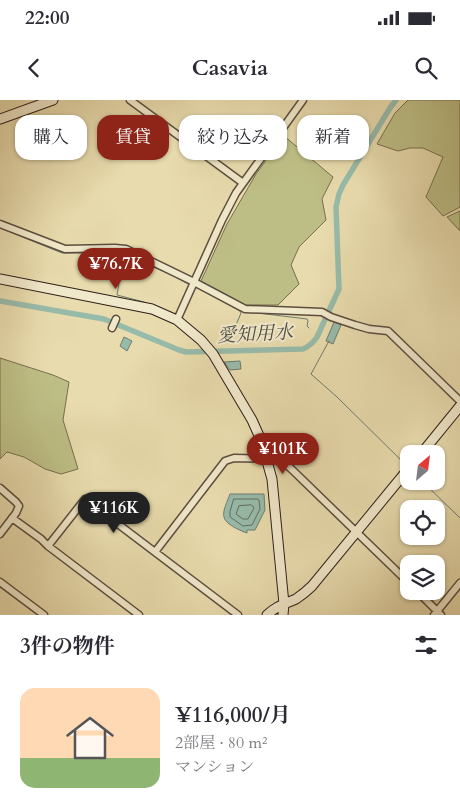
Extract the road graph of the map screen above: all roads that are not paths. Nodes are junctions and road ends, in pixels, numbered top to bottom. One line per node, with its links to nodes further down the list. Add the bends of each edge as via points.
1 (53, 100): 4 (main road)
2 (130, 100): 5 (street)
3 (303, 100): 5 (street)
4 (0, 119)
5 (243, 183): 8 (street)
6 (0, 224): 8 (street, via 65,249 126,249)
7 (0, 279): 10 (main road, via 152,309)
8 (194, 282): 10 (street); 12 (street, via 245,309 322,312 369,329 388,331)
9 (116, 319): 11 (street)
10 (176, 320): 15 (main road, via 194,333 210,351 252,420)
11 (112, 328)
12 (460, 401)
13 (460, 406): 14 (main road)
14 (428, 445)
15 (266, 459): 19 (street, via 281,460); 22 (street, via 234,458 224,461); 27 (main road, via 272,479)
16 (400, 479): 19 (main road)
17 (0, 488): 18 (street, via 19,506)
18 (12, 518): 20 (street); 21 (street)
19 (356, 532): 23 (street); 27 (main road, via 312,586)
20 (0, 534)
21 (48, 546): 22 (street, via 85,499); 30 (street)
22 (155, 552): 31 (street)
23 (400, 574)
24 (0, 582): 29 (street)
25 (460, 583): 28 (street)
26 (425, 600): 28 (street)
27 (284, 604): 32 (main road); 33 (main road)
28 (437, 614)
29 (44, 615)
30 (139, 615)
31 (238, 615)
32 (267, 615)
33 (283, 615)

